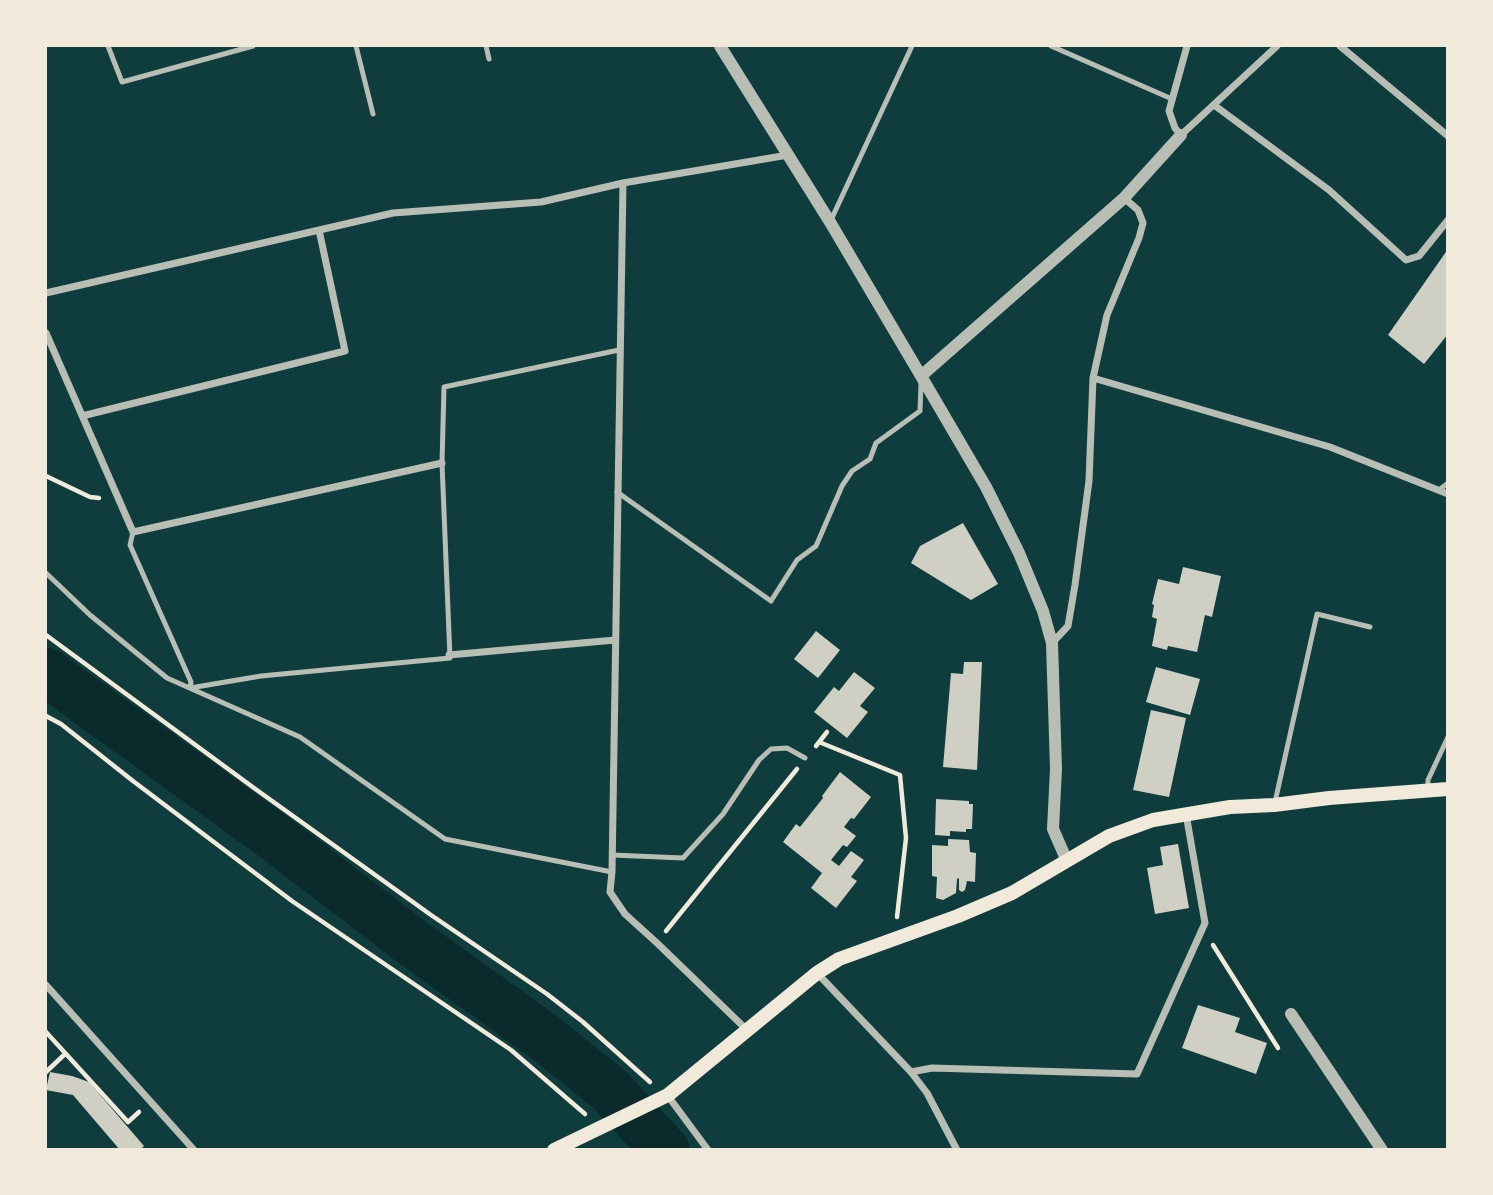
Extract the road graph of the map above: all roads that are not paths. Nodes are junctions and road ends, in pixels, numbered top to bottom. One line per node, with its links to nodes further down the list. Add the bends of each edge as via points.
1 (108, 46): 2 (lane, via 122,82)
2 (253, 46)
3 (356, 46): 14 (lane)
4 (486, 46): 11 (lane)
5 (720, 46): 17 (street)
6 (912, 46): 21 (lane)
7 (1051, 46): 12 (lane)
8 (1186, 46): 12 (street)
9 (1277, 46): 13 (street)
10 (1340, 46): 16 (street)
11 (489, 59)
12 (1172, 99): 15 (street, via 1171,119)
13 (1214, 104): 15 (street); 20 (street, via 1328,190 1406,260 1419,256)
14 (373, 114)
15 (1181, 135): 19 (street)
16 (1447, 136)
17 (788, 155): 18 (street); 21 (street)
18 (623, 183): 22 (street, via 541,202 393,214); 25 (street)
19 (1124, 198): 26 (street); 27 (street, via 1138,210 1143,223 1107,315)
20 (1447, 220)
21 (830, 222): 26 (street)
22 (319, 229): 23 (street); 28 (street, via 345,351)
23 (46, 293)
24 (46, 333): 28 (street)
25 (619, 350): 29 (lane, via 444,387); 31 (street)
26 (922, 376): 31 (lane, via 920,411 876,443 870,459 852,471 816,546 797,560 771,601); 37 (street, via 1020,553)
27 (1093, 378): 32 (street, via 1331,447); 37 (street, via 1089,481 1075,585 1068,626)
28 (82, 416): 33 (street)
29 (442, 463): 33 (street); 38 (lane)
30 (1447, 483): 32 (lane)
31 (617, 492): 36 (street)
32 (1443, 492)
33 (133, 532): 39 (lane, via 130,545)
34 (46, 573): 39 (lane, via 167,678)
35 (1370, 627): 44 (lane, via 1317,614)
36 (615, 640): 38 (street); 46 (street)
37 (1052, 643): 47 (street, via 1053,829)
38 (449, 655): 39 (lane)
39 (190, 688): 48 (lane, via 300,737 445,839)
40 (1447, 737): 43 (lane, via 1428,780)
41 (806, 758): 46 (lane, via 788,748 771,749 683,858)
42 (1447, 789): 43 (main road)
43 (1429, 790): 44 (main road)
44 (1274, 805): 45 (main road)
45 (1185, 813): 47 (main road, via 1109,836); 53 (street, via 1205,923 1138,1074 932,1068)
46 (612, 855): 48 (street)
47 (1067, 861): 49 (main road, via 1012,893 839,959)
48 (612, 872): 52 (street, via 610,892 625,914)
49 (817, 973): 52 (main road); 53 (street)
50 (46, 985): 55 (street)
51 (1291, 1014): 59 (street)
52 (747, 1030): 54 (main road)
53 (911, 1072): 58 (street)
54 (663, 1098): 56 (main road); 57 (street)
55 (194, 1150)
56 (554, 1150)
57 (708, 1150)
58 (957, 1150)
59 (1382, 1150)

